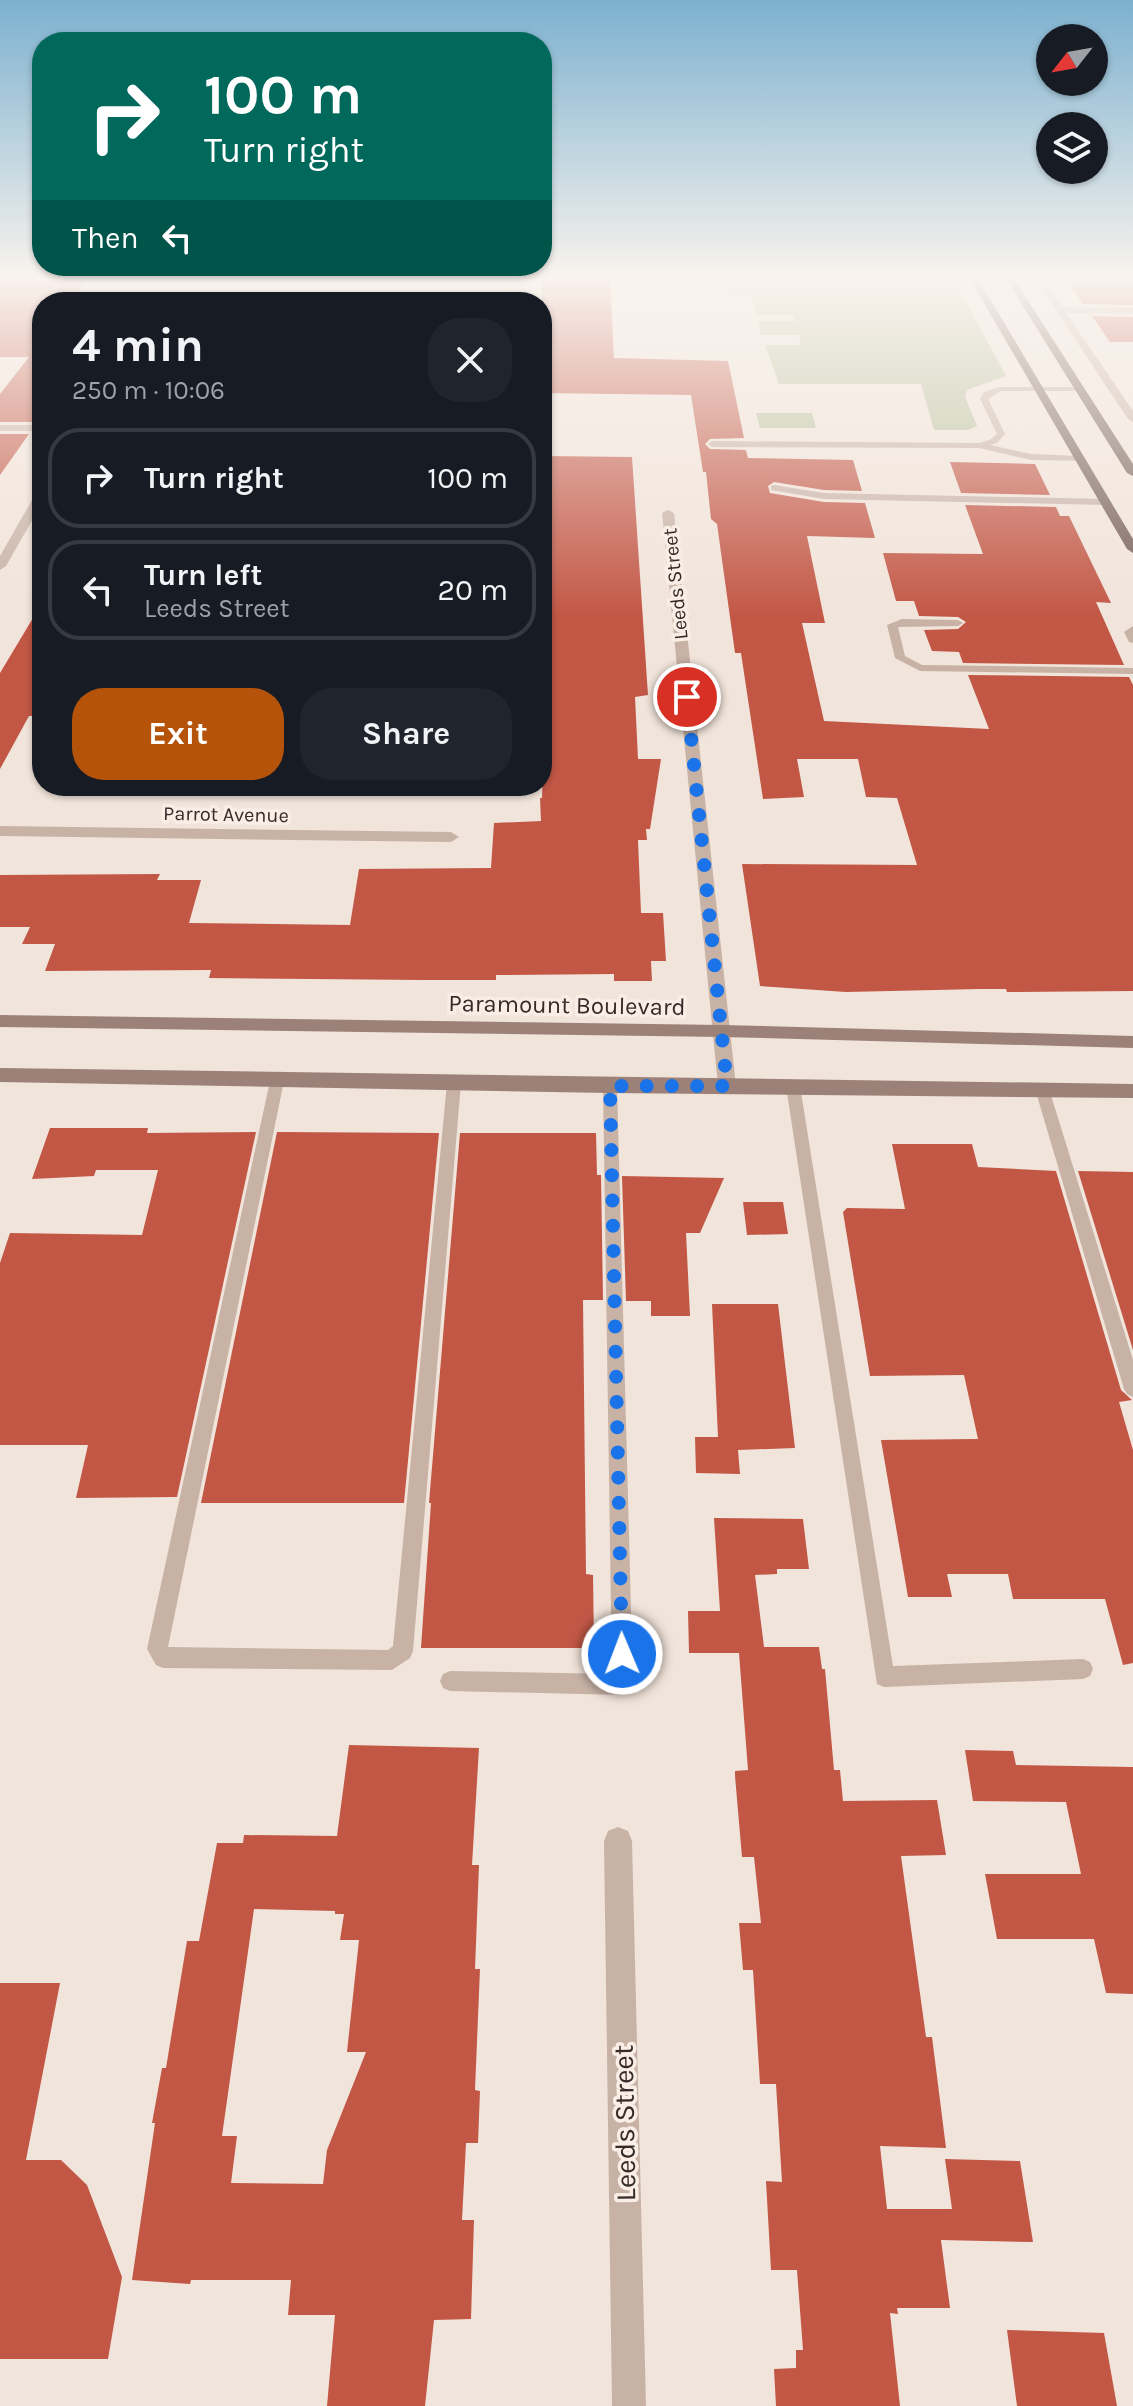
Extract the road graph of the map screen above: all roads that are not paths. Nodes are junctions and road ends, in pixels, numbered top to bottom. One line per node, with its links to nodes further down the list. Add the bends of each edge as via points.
1 (994, 391): 9 (lane, via 984,399 1001,434)
2 (1042, 391): 10 (main road)
3 (1080, 391): 11 (main road)
4 (1114, 391): 5 (street)
5 (1133, 419)
6 (0, 428): 7 (street)
7 (32, 428)
8 (712, 444): 9 (lane)
9 (979, 445): 10 (lane, via 1031,457)
10 (1081, 459): 13 (main road)
11 (1133, 473)
12 (774, 488): 13 (lane, via 824,496)
13 (1106, 502): 16 (main road)
14 (32, 510): 17 (street)
15 (668, 513): 25 (street, Leeds Street)
16 (1133, 549)
17 (0, 566)
18 (958, 623): 21 (lane, via 902,622 890,631 900,658 920,668)
19 (1133, 629): 20 (lane)
20 (1133, 640)
21 (1133, 671)
22 (0, 831): 23 (street, Parrot Avenue)
23 (451, 837)
24 (0, 1021): 25 (main road, Paramount Boulevard)
25 (722, 1031): 26 (main road, Paramount Boulevard); 31 (street, Leeds Street)
26 (1133, 1042)
27 (0, 1075): 28 (main road)
28 (277, 1081): 29 (main road); 29 (lane, via 157,1649 163,1658 392,1660 403,1651)
29 (454, 1083): 30 (main road)
30 (610, 1086): 31 (main road); 37 (lane, via 623,1685)
31 (727, 1086): 32 (main road)
32 (793, 1086): 33 (main road); 36 (lane, via 884,1677)
33 (1042, 1089): 34 (main road); 35 (lane)
34 (1133, 1091)
35 (1133, 1389)
36 (1083, 1669)
37 (450, 1681)
38 (618, 1841): 39 (street, Leeds Street)
39 (629, 2406)

